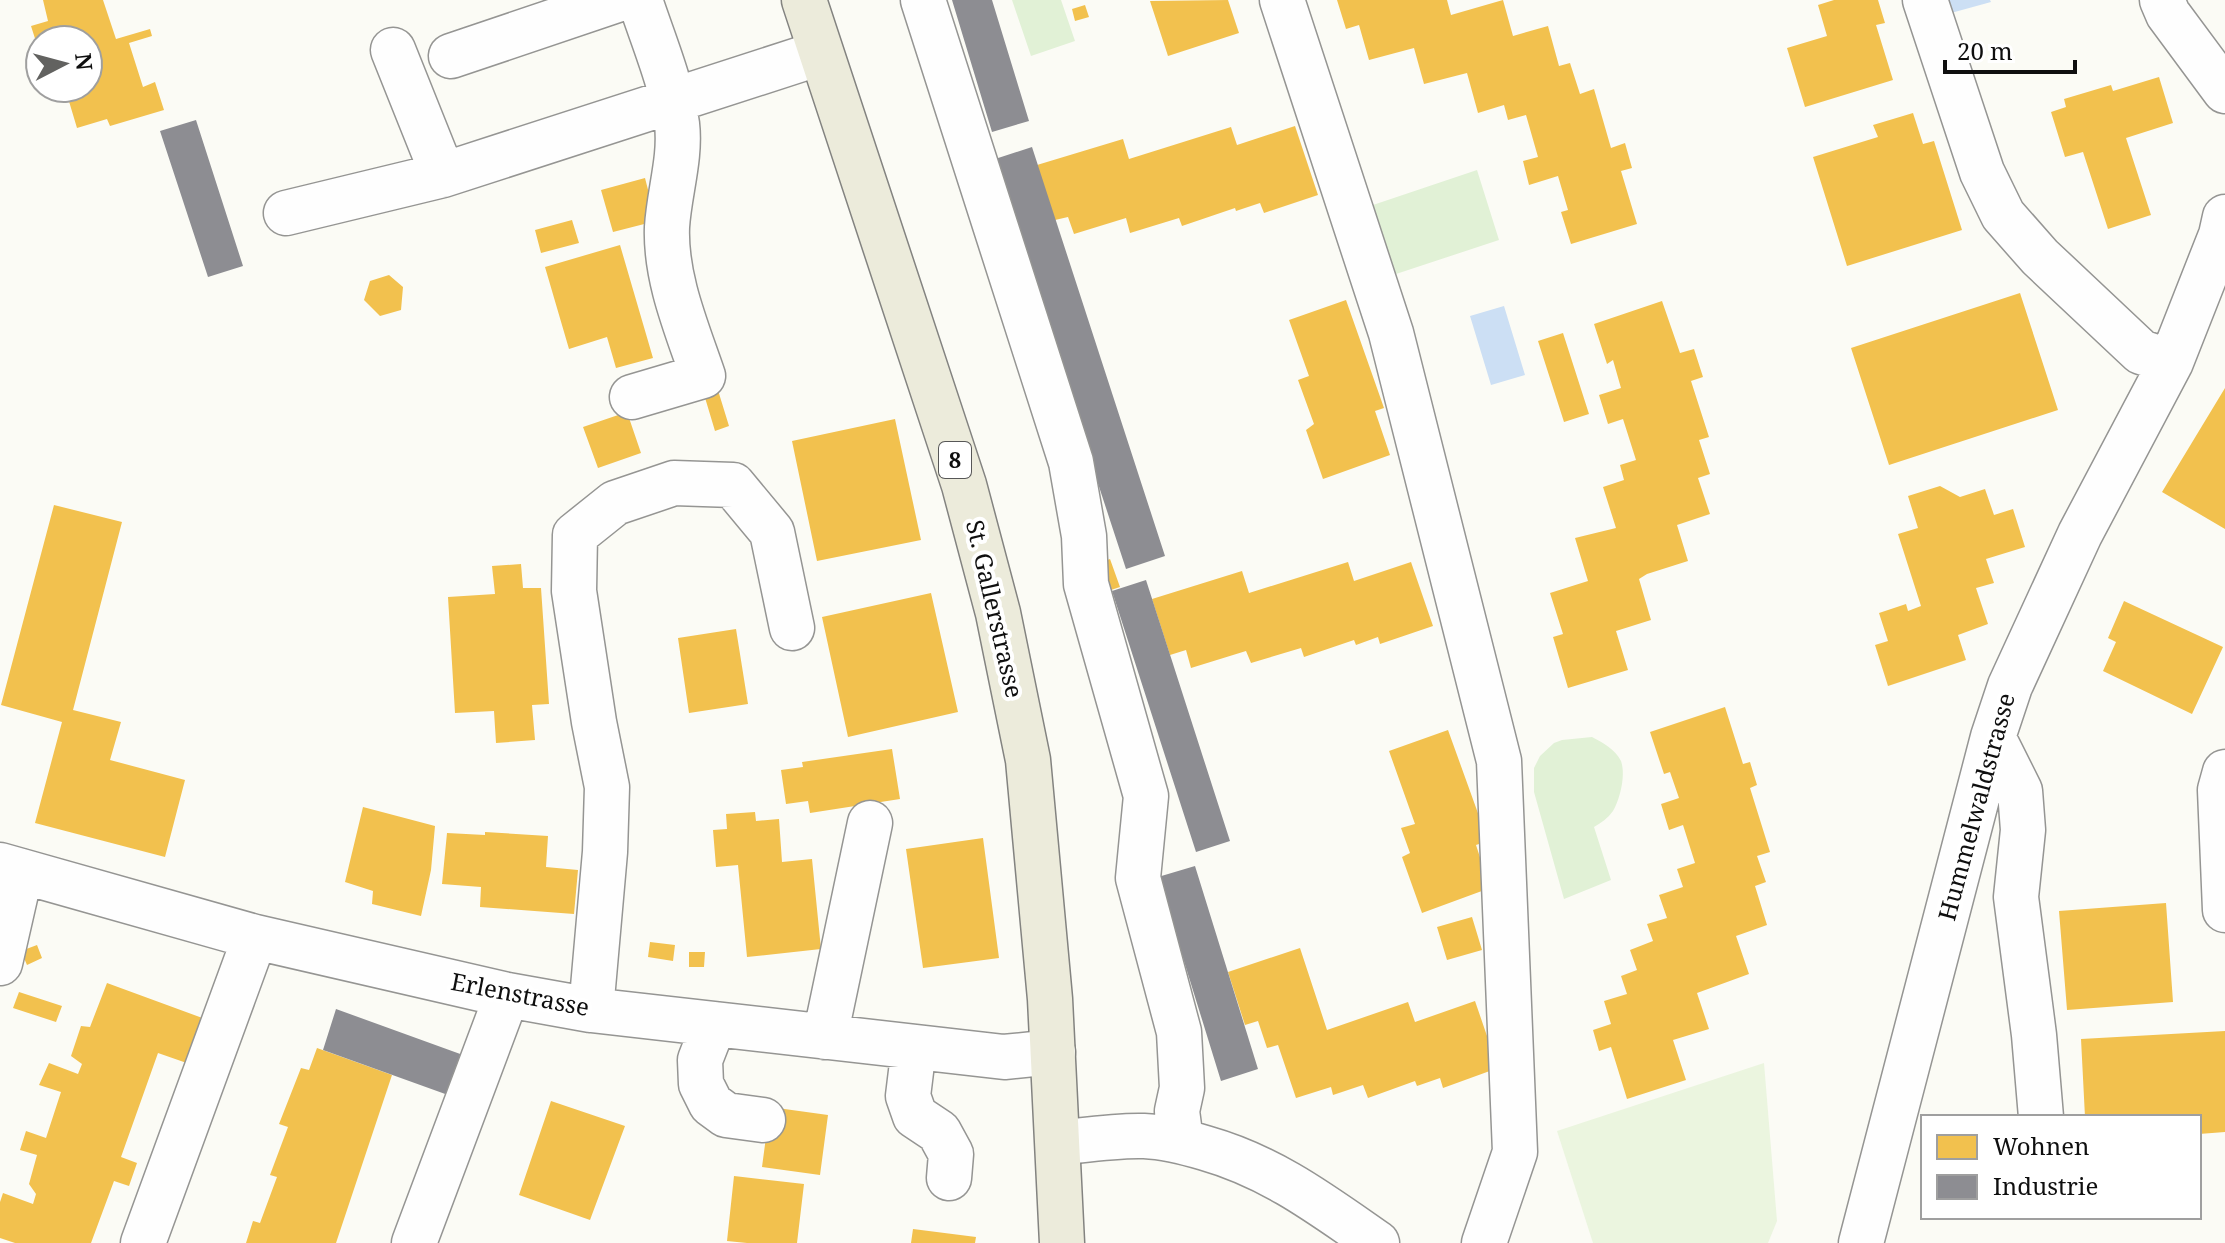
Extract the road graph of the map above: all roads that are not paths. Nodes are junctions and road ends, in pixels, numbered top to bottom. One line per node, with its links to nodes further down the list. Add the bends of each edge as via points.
1 (617, 0): 10 (street)
2 (640, 0): 12 (street)
3 (804, 0): 9 (main road, St. Gallerstrasse / 8)
4 (923, 0): 34 (street, via 1071,462 1086,584 1146,796 1138,878 1179,1032)
5 (1282, 0): 41 (street, via 1391,333 1499,761 1515,1152)
6 (1925, 0): 16 (street, via 1982,172 2003,215 2141,352)
7 (2162, 0): 11 (street)
8 (393, 50): 13 (street)
9 (820, 53): 12 (street); 31 (main road, St. Gallerstrasse / 8, via 964,485 998,613 1028,760)
10 (451, 56)
11 (2225, 91)
12 (673, 100): 13 (street); 17 (street, via 677,128 669,257 678,302 706,327 703,376)
13 (443, 175): 14 (street)
14 (286, 213)
15 (2225, 217): 16 (street, Hummelwaldstrasse)
16 (2171, 362): 19 (street, Hummelwaldstrasse, via 2080,534 2010,686)
17 (632, 397)
18 (792, 628): 27 (street, via 772,532 733,485 674,483 615,503 575,535 574,591 607,787)
19 (1993, 737): 32 (street, via 2020,791 2023,830 2016,897); 42 (street, Hummelwaldstrasse)
20 (2225, 772): 23 (street, via 2220,790)
21 (870, 823): 29 (street)
22 (10, 868): 24 (street, Erlenstrasse); 25 (street)
23 (2225, 910)
24 (255, 937): 26 (street, Erlenstrasse); 37 (street)
25 (0, 963)
26 (507, 995): 27 (street, Erlenstrasse); 38 (street)
27 (591, 1010): 28 (street, Erlenstrasse)
28 (714, 1024): 29 (street, Erlenstrasse); 33 (street, via 700,1060 701,1084 711,1104 726,1115)
29 (825, 1037): 30 (street, Erlenstrasse)
30 (914, 1047): 31 (street, Erlenstrasse, via 1004,1057); 36 (street, via 908,1096 915,1116 939,1132 951,1154)
31 (1053, 1052): 35 (main road, St. Gallerstrasse / 8)
32 (2041, 1115)
33 (763, 1120)
34 (1181, 1141): 35 (street, via 1146,1136); 40 (street, via 1265,1170)
35 (1058, 1143): 39 (main road, St. Gallerstrasse / 8)
36 (949, 1178)
37 (143, 1243)
38 (414, 1243)
39 (1062, 1243)
40 (1377, 1243)
41 (1484, 1243)
42 (1861, 1243)

